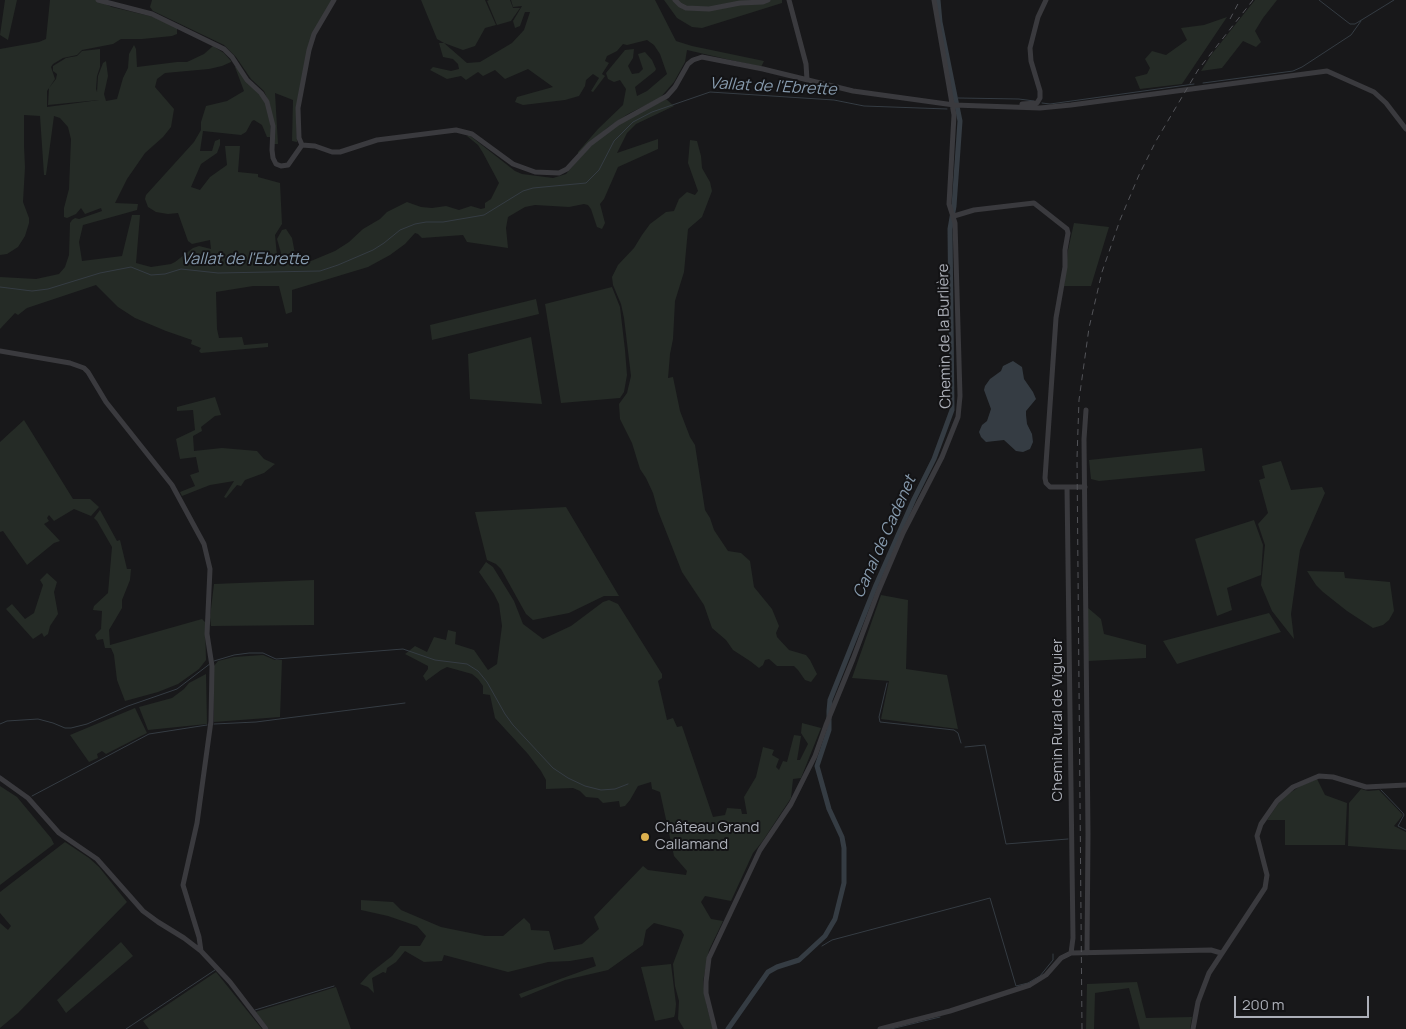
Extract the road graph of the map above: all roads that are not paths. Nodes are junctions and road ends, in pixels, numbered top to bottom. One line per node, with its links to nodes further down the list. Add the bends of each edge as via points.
1 (98, 0): 12 (street, via 152,14 224,49 267,102 276,164 288,165)
2 (334, 0): 12 (street, via 314,34 309,50 298,108)
3 (675, 0): 4 (street, via 686,8 709,9)
4 (768, 0)
5 (789, 0): 8 (street, via 806,64)
6 (934, 0): 9 (street, Chemin de la Burlière, via 944,63)
7 (1046, 0): 10 (street, via 1030,48 1040,98 1034,104)
8 (807, 80): 9 (street, via 853,91); 12 (street, via 764,66 697,58 690,61 667,96 618,123 559,173 535,172 513,164 477,137 456,130 377,140 340,152)
9 (957, 104): 10 (street); 13 (street, Chemin de la Burlière, via 949,204)
10 (1006, 106): 11 (street, via 1044,108 1327,71 1374,92)
11 (1406, 129)
12 (302, 145)
13 (952, 213): 16 (street, via 1034,202 1067,229 1065,267 1056,318 1045,478 1050,487); 25 (street, Chemin de la Burlière, via 955,222 958,416 942,457 903,533 815,756 797,794 760,850 709,958 706,993)
14 (0, 351): 20 (street, via 84,368 106,402 172,485 204,544 210,569 207,634 212,666 211,721 197,823 183,885)
15 (1086, 410): 17 (street)
16 (1067, 487): 17 (street); 21 (street, Chemin Rural de Viguier)
17 (1085, 487): 22 (street)
18 (0, 778): 20 (street, via 28,798 59,833 96,859 143,911)
19 (1406, 785): 23 (street, via 1366,788 1319,776 1299,784 1277,801 1257,836 1266,876 1265,888)
20 (201, 951): 24 (street)
21 (1071, 953): 22 (street); 26 (street, via 1030,985)
22 (1087, 953): 23 (street, via 1211,950)
23 (1221, 953): 27 (street, via 1204,985)
24 (266, 1029)
25 (716, 1029)
26 (880, 1029)
27 (1193, 1029)

